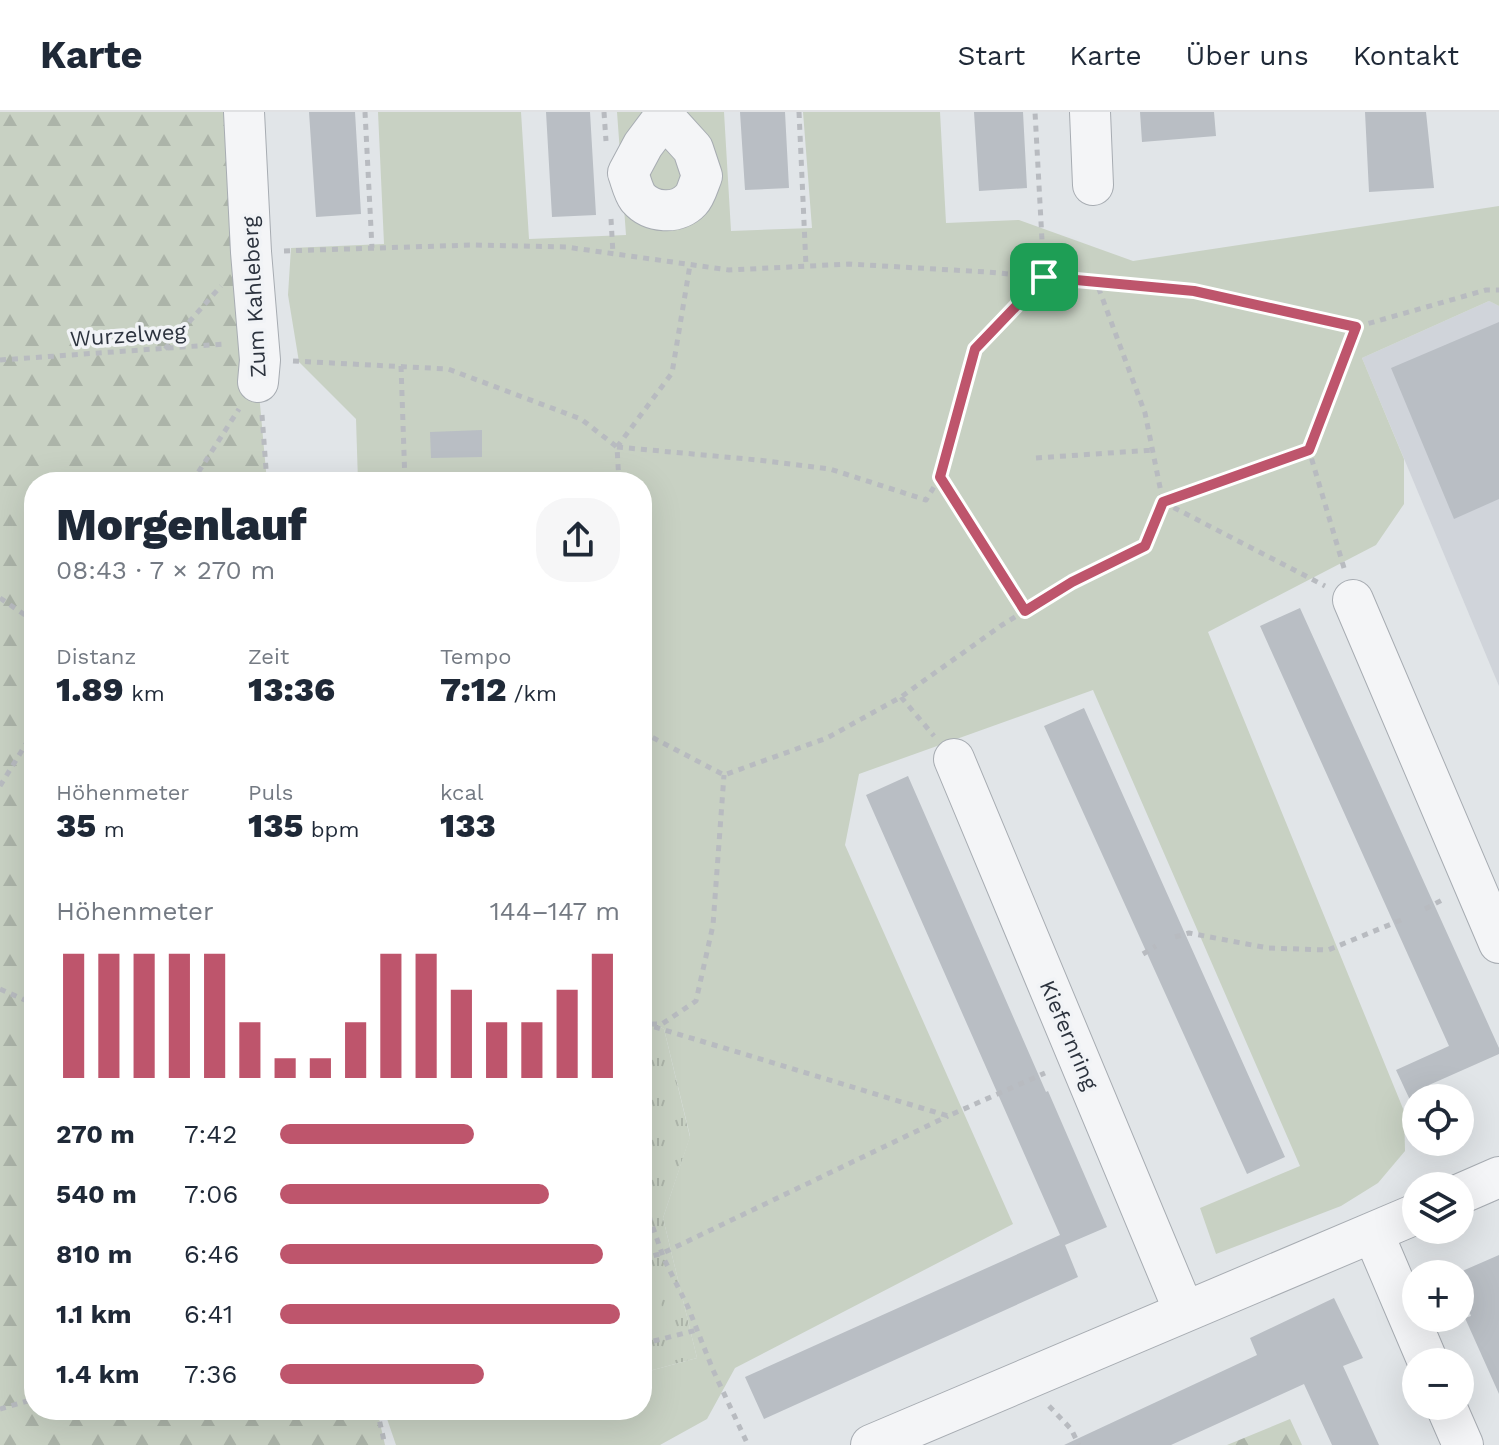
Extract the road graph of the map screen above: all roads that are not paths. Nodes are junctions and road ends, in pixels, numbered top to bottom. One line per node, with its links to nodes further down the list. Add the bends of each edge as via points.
1 (244, 112): 4 (street, Zum Kahleberg)
2 (1090, 112): 3 (street)
3 (1093, 185)
4 (259, 361)
5 (1353, 600): 7 (street)
6 (954, 759): 12 (street, Kiefernring)
7 (1499, 943)
8 (1499, 1177): 9 (street)
9 (1474, 1188)
10 (1402, 1220): 11 (street)
11 (1373, 1233): 12 (street); 13 (street)
12 (1184, 1311): 15 (street)
13 (1422, 1348)
14 (1452, 1420): 16 (street)
15 (871, 1445)
16 (1463, 1445)

